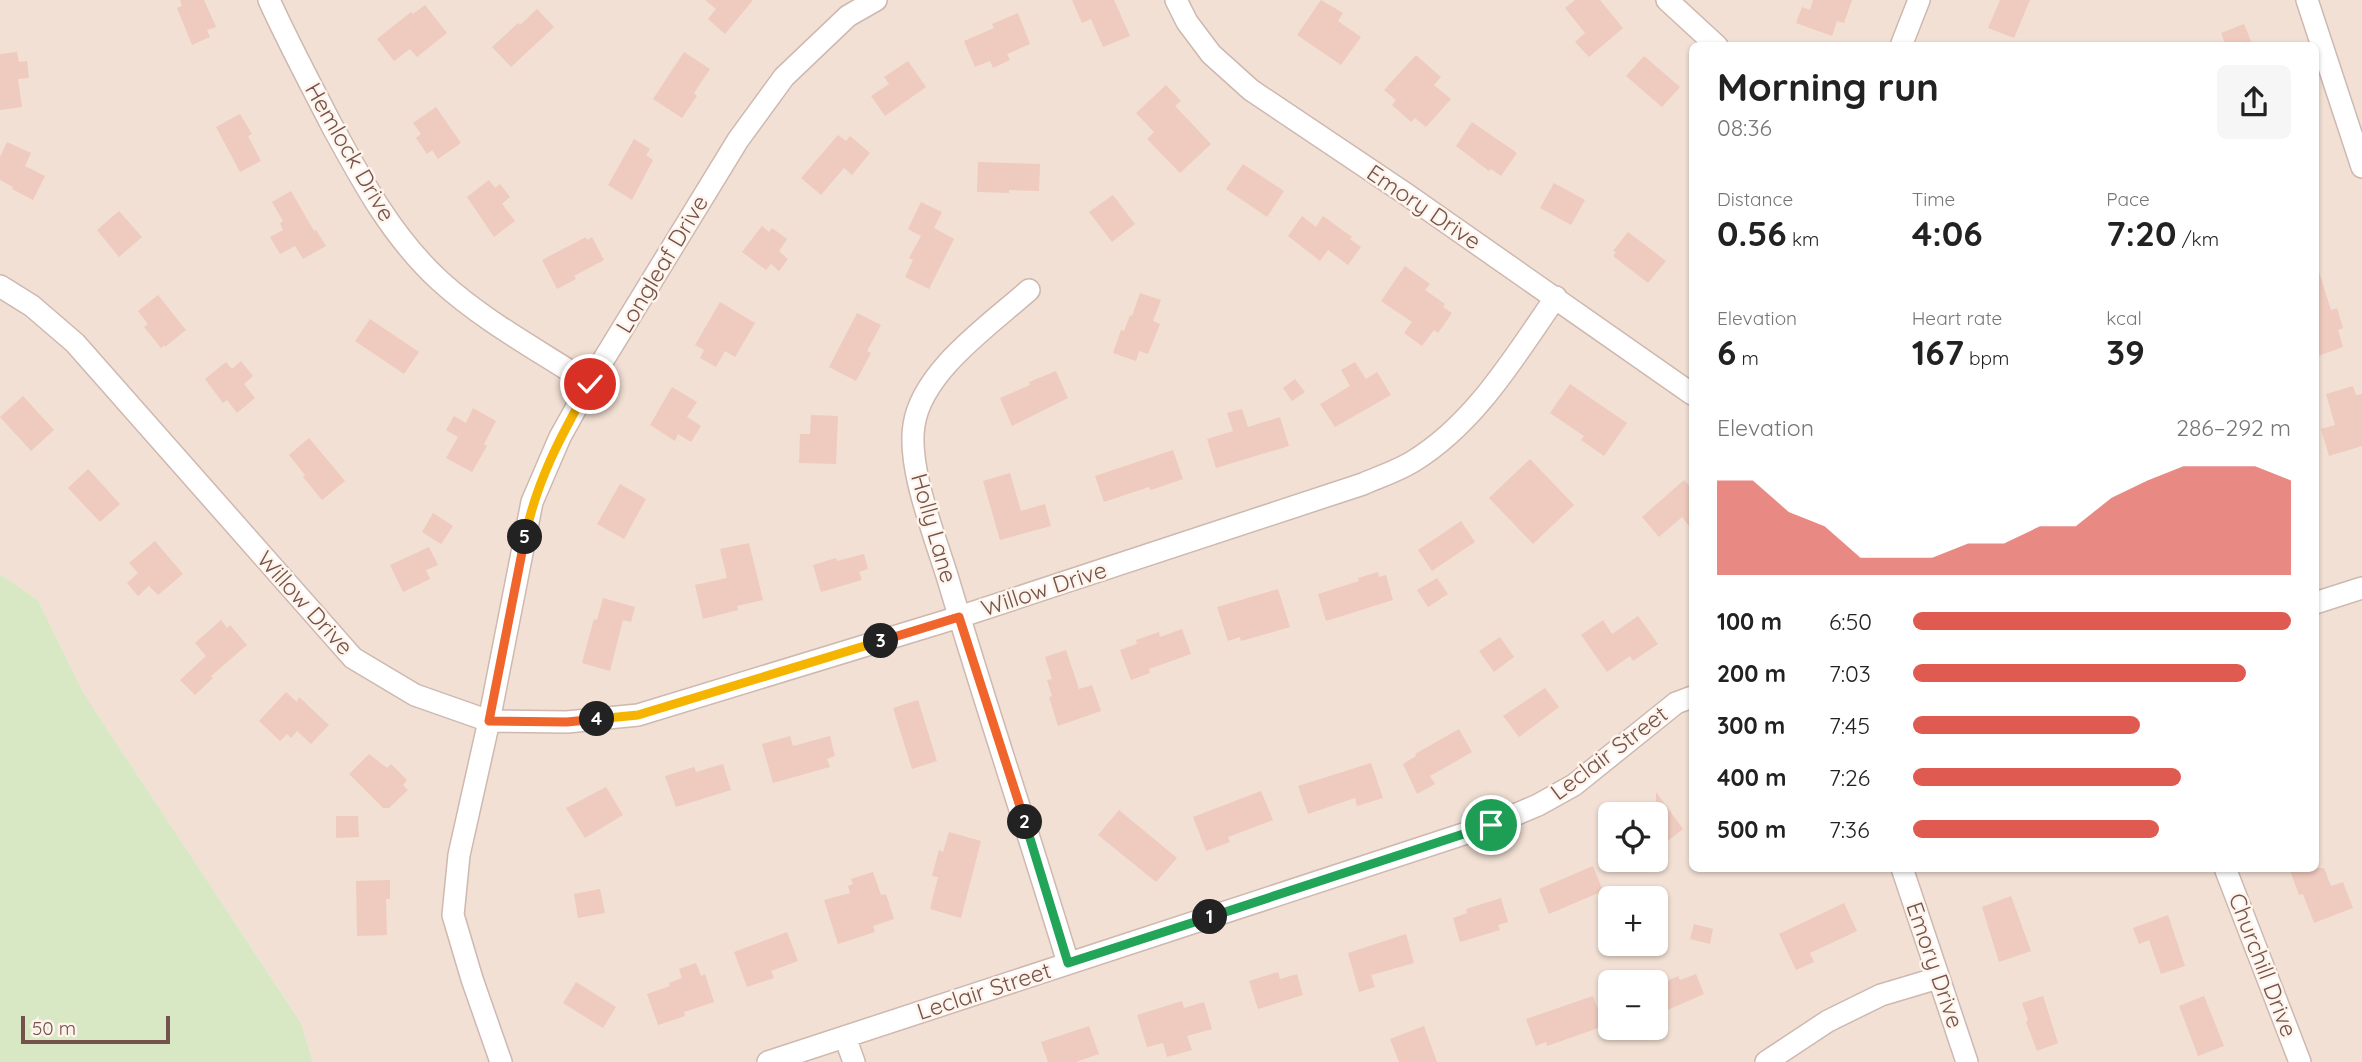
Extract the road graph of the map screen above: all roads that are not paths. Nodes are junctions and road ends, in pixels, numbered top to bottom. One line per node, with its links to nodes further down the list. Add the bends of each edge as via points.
1 (876, 0): 7 (street, Longleaf Drive)
2 (1175, 0): 13 (street, Emory Drive, via 1212,54 1251,90)
3 (1667, 0): 8 (street)
4 (1919, 0): 9 (street)
5 (2307, 0): 10 (street)
6 (277, 2): 14 (street, Hemlock Drive, via 369,194 405,244 440,281 481,314)
7 (844, 8): 14 (street, Longleaf Drive, via 737,140)
8 (1713, 42)
9 (1903, 42)
10 (2362, 167)
11 (0, 286): 20 (street, Willow Drive, via 75,343 353,658 415,695)
12 (1029, 290): 18 (street, Holly Lane, via 949,361 926,391 914,423 913,454 920,486)
13 (1556, 298): 15 (street, Emory Drive); 18 (street, Willow Drive, via 1492,388 1453,431 1412,462 1363,484)
14 (590, 384): 20 (street, Longleaf Drive, via 560,437 532,502)
15 (1689, 392)
16 (2362, 588): 17 (street)
17 (2319, 602)
18 (959, 617): 20 (street, Willow Drive, via 638,715 567,722); 23 (street, Holly Lane)
19 (1689, 698): 23 (street, Leclair Street, via 1676,703 1574,785 1538,805 1491,825)
20 (489, 721): 26 (street, Longleaf Drive, via 459,855 453,915)
21 (1903, 872): 24 (street, Emory Drive)
22 (2227, 872): 31 (street, Churchill Drive)
23 (1068, 963): 25 (street, Leclair Street)
24 (1938, 978): 29 (street, via 1881,995 1828,1021); 30 (street, Emory Drive)
25 (845, 1037): 27 (street, Leclair Street); 28 (street)
26 (501, 1062)
27 (768, 1062)
28 (855, 1062)
29 (1766, 1062)
30 (1967, 1062)
31 (2300, 1062)

